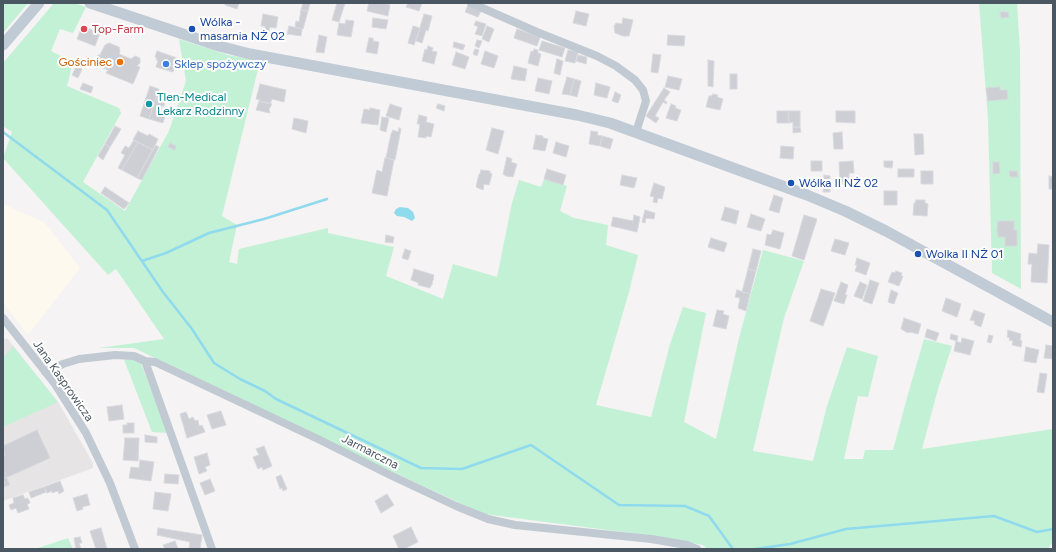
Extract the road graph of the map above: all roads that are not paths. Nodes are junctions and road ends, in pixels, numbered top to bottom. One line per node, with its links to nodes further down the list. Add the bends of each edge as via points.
1 (39, 3): 4 (street)
2 (90, 3): 5 (street, via 250,54 577,114)
3 (471, 3): 5 (street, via 597,56 635,80 643,90 646,101)
4 (3, 45)
5 (636, 132): 7 (street, via 857,216)
6 (3, 318): 9 (street, Jana Kasprowicza)
7 (1053, 322)
8 (145, 361): 9 (street, Jarmarczna, via 129,355 102,356 73,360); 11 (street); 12 (street, Jarmarczna, via 155,362 403,482 488,519 515,525 651,539)
9 (45, 372): 10 (street, Jana Kasprowicza, via 97,455)
10 (135, 549)
11 (212, 549)
12 (697, 549)

